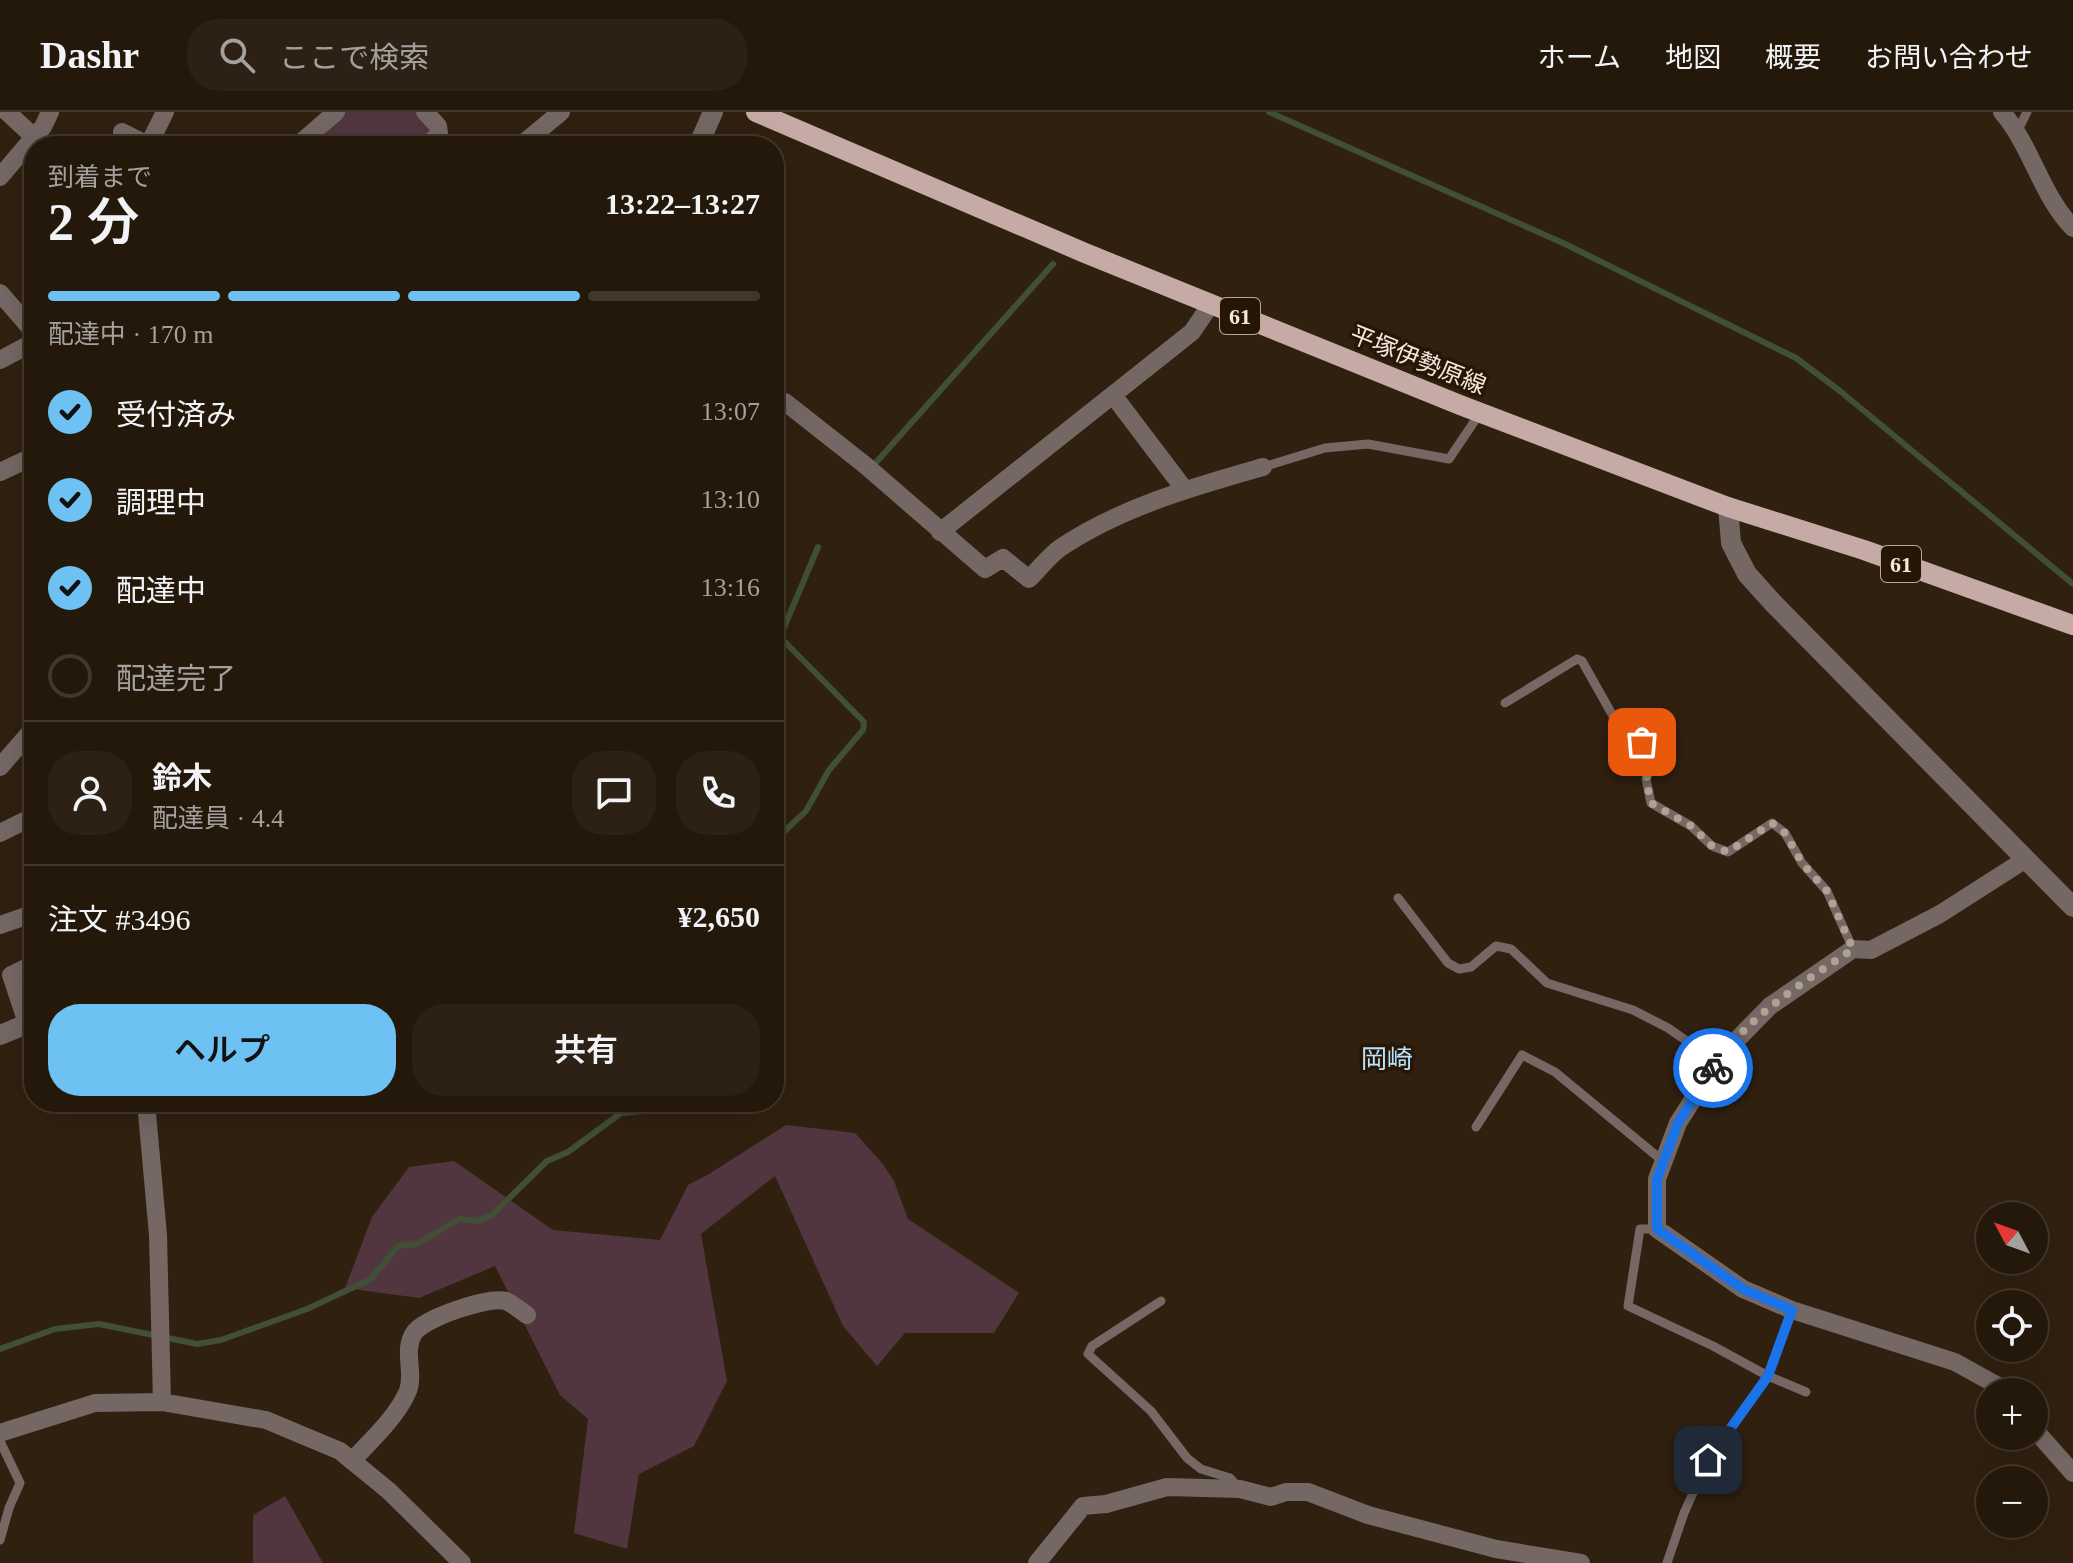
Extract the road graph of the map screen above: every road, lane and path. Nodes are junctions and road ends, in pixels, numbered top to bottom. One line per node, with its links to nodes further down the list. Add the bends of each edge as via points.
1 (7, 112): 13 (street)
2 (50, 112): 14 (street)
3 (165, 112): 16 (street)
4 (336, 112): 17 (street)
5 (425, 112): 18 (street, via 438,126)
6 (561, 112): 19 (street)
7 (713, 112): 20 (street)
8 (756, 112): 25 (main road, 平塚伊勢原線 / 61)
9 (2002, 112): 11 (street)
10 (2027, 112): 11 (lane)
11 (2018, 130): 23 (street, via 2056,208)
12 (122, 132): 15 (street)
13 (32, 136)
14 (40, 136)
15 (129, 136)
16 (153, 136)
17 (308, 136)
18 (436, 136)
19 (532, 136)
20 (702, 136)
21 (24, 155): 22 (street)
22 (0, 177)
23 (2073, 228)
24 (0, 293): 26 (street)
25 (1211, 304): 29 (street, via 1192,332); 31 (main road, 平塚伊勢原線 / 61)
26 (24, 321)
27 (24, 347): 28 (street)
28 (0, 360)
29 (1113, 395): 35 (street); 37 (street)
30 (784, 402): 37 (street)
31 (1480, 413): 33 (lane, via 1449,459 1368,444 1325,448); 36 (main road, 平塚伊勢原線 / 61)
32 (24, 461): 34 (street)
33 (1263, 467): 35 (street)
34 (0, 472)
35 (1185, 490): 37 (street, via 1059,549 1029,579 1003,558 985,569)
36 (1728, 507): 38 (main road, 平塚伊勢原線 / 61); 44 (street, via 1731,543 1747,574)
37 (940, 532)
38 (2073, 625)
39 (1505, 703): 49 (lane, via 1577,659 1582,661 1613,716 1656,754 1646,779 1651,803 1728,852 1772,823 1827,891)
40 (24, 739): 41 (street)
41 (0, 767)
42 (24, 821): 43 (street)
43 (0, 833)
44 (2026, 859): 46 (street); 49 (street, via 1871,950)
45 (1398, 898): 54 (lane, via 1448,963 1459,969 1471,967 1496,946 1511,949 1547,983 1633,1010)
46 (2073, 907)
47 (24, 918): 48 (street)
48 (0, 925)
49 (1853, 949): 54 (street, via 1770,1006)
50 (6, 977): 51 (street)
51 (24, 1011)
52 (24, 1025): 53 (street)
53 (0, 1035)
54 (1717, 1062): 57 (street, via 1678,1123)
55 (147, 1112): 65 (street, via 158,1235)
56 (1476, 1127): 57 (lane, via 1522,1055 1555,1072)
57 (1664, 1162): 58 (street, via 1657,1179)
58 (1657, 1229): 60 (street, via 1743,1289); 62 (lane, via 1640,1229 1628,1306)
59 (1161, 1301): 71 (lane, via 1092,1346 1088,1354 1151,1411 1187,1458 1201,1469 1230,1478)
60 (1792, 1310): 62 (lane); 63 (street, via 1955,1362)
61 (527, 1315): 69 (street, via 506,1301 491,1300 429,1319 414,1332 409,1347 410,1389 400,1408)
62 (1768, 1376): 64 (lane); 76 (lane, via 1708,1460)
63 (1984, 1378)
64 (1806, 1392)
65 (162, 1402): 66 (street, via 95,1403); 69 (street, via 266,1420)
66 (0, 1433)
67 (0, 1441): 72 (lane, via 20,1483)
68 (2048, 1445): 70 (street)
69 (352, 1461): 73 (street)
70 (2073, 1473)
71 (1240, 1489): 74 (street, via 1167,1487 1083,1506); 75 (street, via 1271,1497 1308,1492 1368,1515 1496,1549)
72 (0, 1540)
73 (462, 1563)
74 (1037, 1563)
75 (1581, 1563)
76 (1667, 1563)

